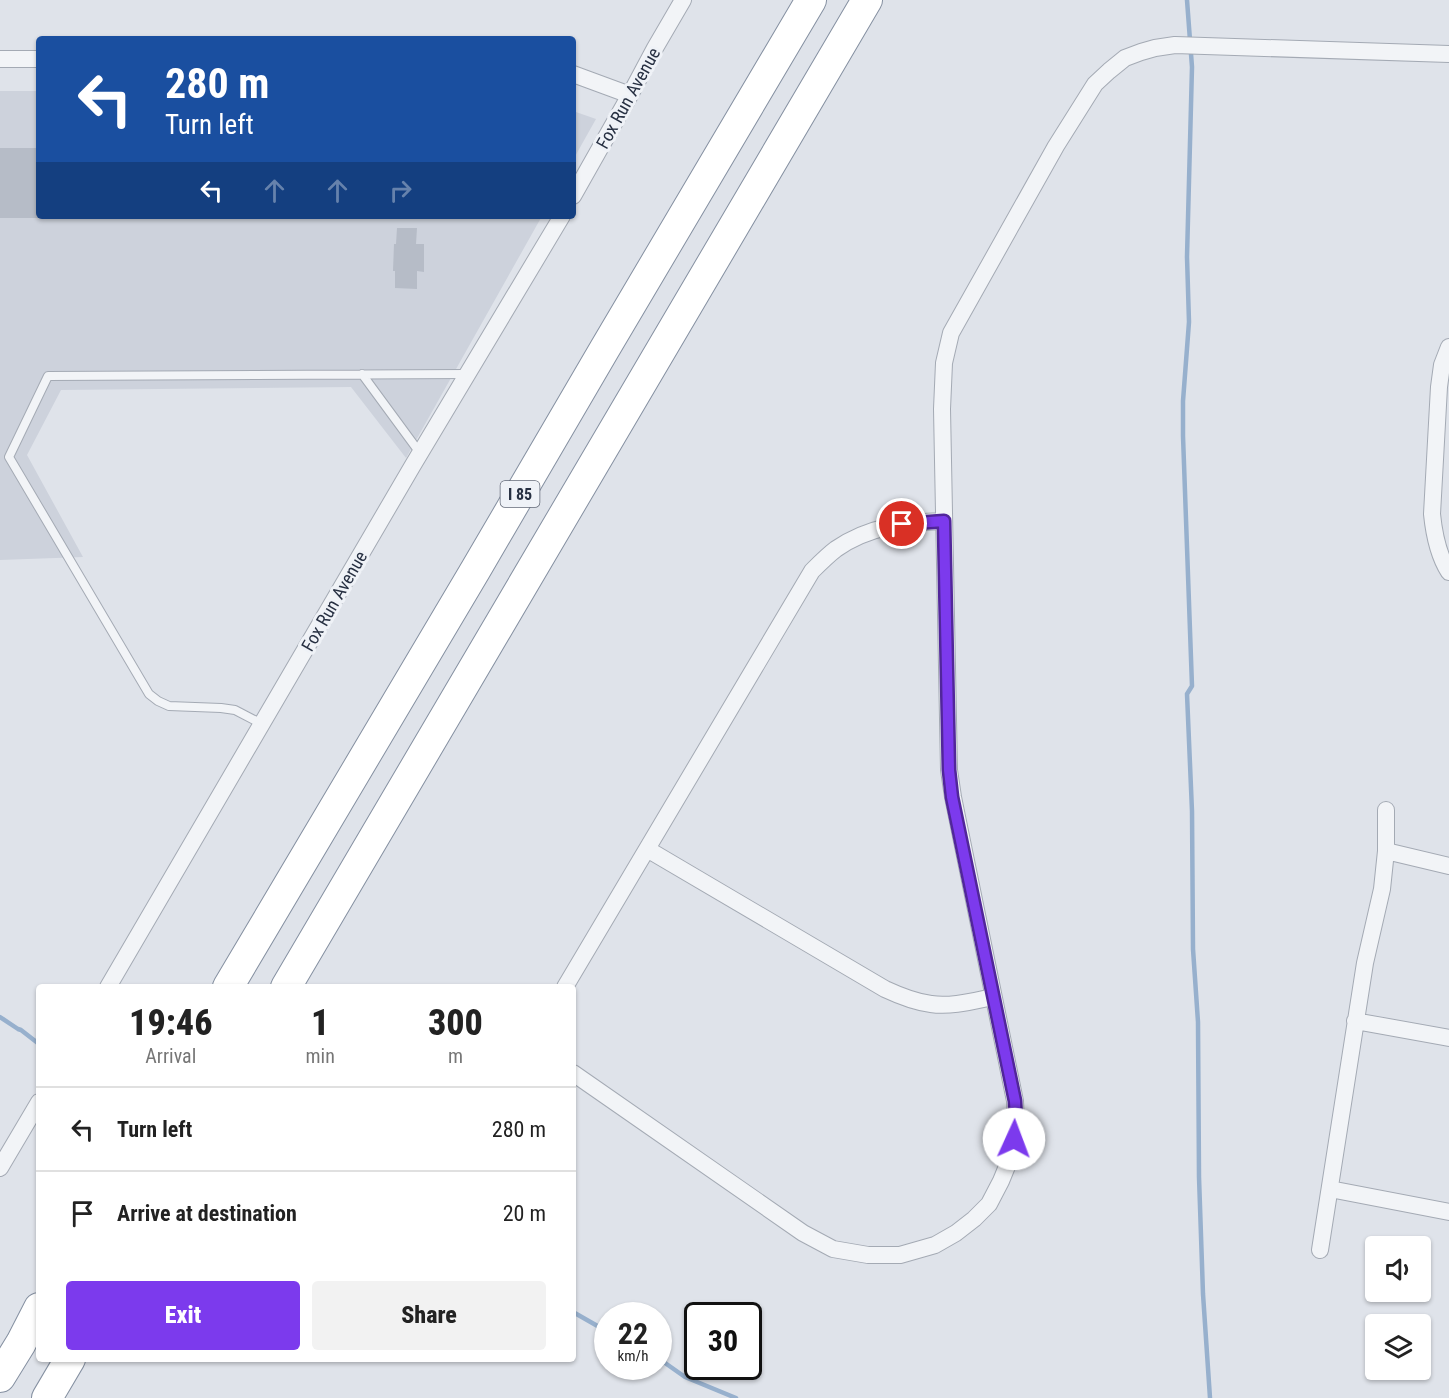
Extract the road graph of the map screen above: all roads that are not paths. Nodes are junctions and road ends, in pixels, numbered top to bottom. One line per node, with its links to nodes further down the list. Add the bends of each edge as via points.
1 (683, 0): 8 (street, Fox Run Avenue)
2 (811, 0): 23 (highway, I 85)
3 (867, 0): 24 (highway, I 85)
4 (1449, 54): 15 (street, via 1176,45 1125,58 1109,71 1095,84 1056,146 951,333 944,363 942,410)
5 (0, 59): 6 (street)
6 (36, 59)
7 (576, 75): 8 (street)
8 (630, 95): 9 (street, Fox Run Avenue)
9 (576, 191)
10 (560, 219): 13 (street, Fox Run Avenue)
11 (1449, 347): 16 (street, via 1439,387 1432,514 1434,534)
12 (362, 374): 13 (lane); 14 (lane); 17 (lane, via 48,376 9,457 149,694 169,706 235,710)
13 (468, 374): 14 (street, Fox Run Avenue)
14 (421, 453): 17 (street, Fox Run Avenue)
15 (944, 521): 19 (street, via 888,526 860,535 835,549 812,571); 26 (street, via 949,770)
16 (1449, 572)
17 (262, 724): 22 (street, Fox Run Avenue)
18 (1386, 810): 20 (street)
19 (647, 849): 25 (street); 26 (street, via 885,989 933,1004)
20 (1386, 851): 21 (street); 27 (street)
21 (1449, 866)
22 (110, 984)
23 (230, 984)
24 (288, 984)
25 (567, 984)
26 (993, 997): 29 (street, via 1015,1101 1012,1154 989,1204 974,1219 935,1245 900,1255 833,1250)
27 (1356, 1021): 28 (street); 32 (street)
28 (1449, 1038)
29 (576, 1075)
30 (36, 1107): 31 (street)
31 (0, 1168)
32 (1330, 1189): 33 (street); 34 (street)
33 (1449, 1212)
34 (1320, 1250)
35 (36, 1314): 36 (highway)
36 (0, 1377)

